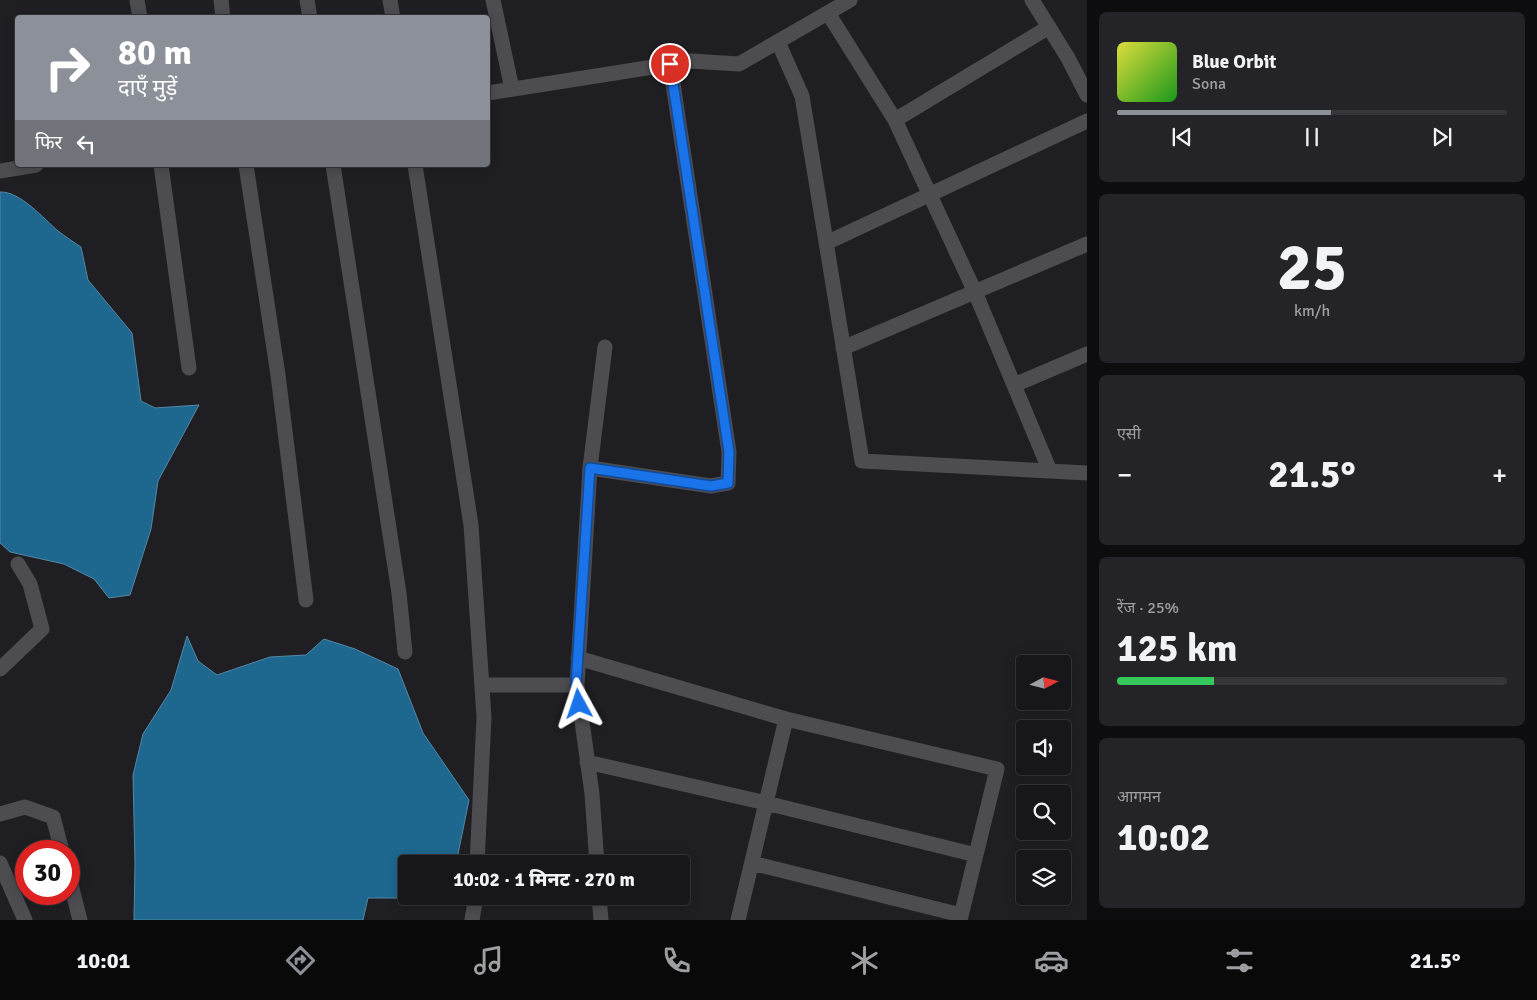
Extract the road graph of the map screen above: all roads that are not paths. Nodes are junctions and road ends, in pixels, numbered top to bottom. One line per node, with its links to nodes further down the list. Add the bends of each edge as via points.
1 (137, 0): 9 (street)
2 (221, 0): 10 (street)
3 (307, 0): 11 (street)
4 (390, 0): 12 (street)
5 (493, 0): 16 (street)
6 (850, 0): 8 (street)
7 (1032, 0): 13 (street)
8 (828, 13): 14 (street); 19 (street)
9 (140, 15)
10 (223, 15)
11 (310, 15)
12 (392, 15)
13 (1048, 27): 18 (street); 19 (street)
14 (778, 42): 15 (street, via 740,64 690,60); 28 (street, via 802,96)
15 (670, 64): 16 (street); 36 (street, via 729,452 728,483 711,486)
16 (512, 89): 17 (street)
17 (490, 93)
18 (1087, 95)
19 (894, 120): 27 (street)
20 (1087, 121): 27 (street)
21 (24, 167): 26 (street)
22 (161, 167): 34 (street)
23 (246, 167): 40 (street, via 278,374)
24 (333, 167): 41 (street, via 399,593)
25 (415, 167): 44 (street, via 471,525)
26 (0, 171)
27 (930, 195): 28 (street); 30 (street)
28 (826, 244): 32 (street)
29 (1087, 244): 30 (street)
30 (975, 292): 32 (street); 35 (street)
31 (605, 347): 36 (street)
32 (843, 348): 37 (street, via 862,461)
33 (1087, 354): 35 (street)
34 (190, 368)
35 (1014, 385): 37 (street)
36 (590, 468): 42 (street)
37 (1050, 471): 38 (street)
38 (1087, 473)
39 (18, 564): 43 (street, via 30,584 42,629)
40 (306, 600)
41 (405, 652)
42 (578, 658): 45 (street); 46 (street)
43 (0, 669)
44 (482, 685): 45 (street); 51 (street, via 484,717)
45 (576, 685): 47 (street)
46 (786, 719): 48 (street); 53 (street, via 997,769)
47 (587, 762): 48 (street); 52 (street)
48 (766, 803): 53 (street); 55 (street)
49 (0, 814): 50 (street, via 25,807 53,817)
50 (59, 840)
51 (477, 855)
52 (596, 855)
53 (976, 855): 59 (street)
54 (0, 863): 60 (street)
55 (752, 864): 59 (street); 64 (street)
56 (76, 905): 61 (street)
57 (474, 905): 62 (street)
58 (601, 905): 63 (street)
59 (960, 918)
60 (25, 920)
61 (80, 920)
62 (472, 920)
63 (602, 920)
64 (738, 920)

